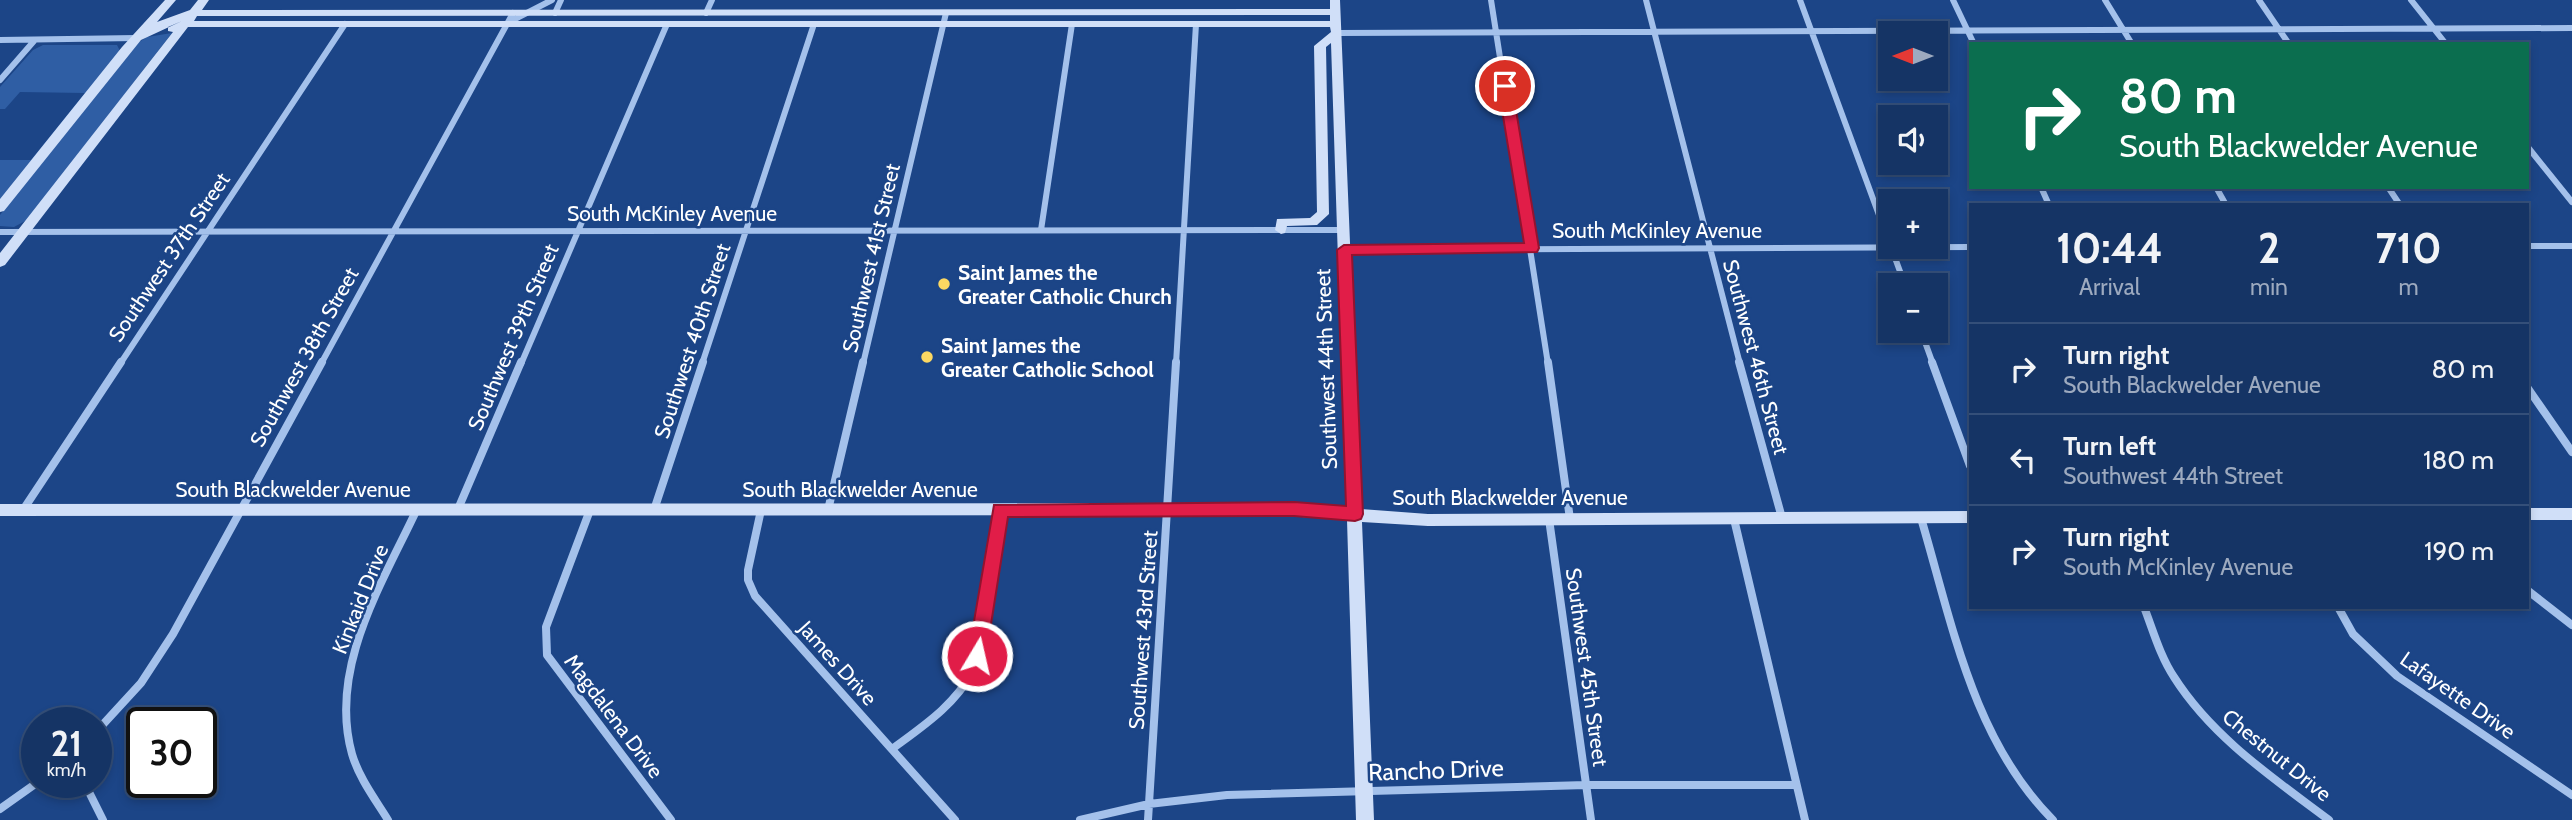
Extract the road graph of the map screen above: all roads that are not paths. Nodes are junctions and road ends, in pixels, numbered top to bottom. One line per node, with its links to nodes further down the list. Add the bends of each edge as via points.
1 (204, 0): 13 (street)
2 (552, 0): 17 (street)
3 (561, 0): 15 (street)
4 (712, 0): 16 (street)
5 (1491, 0): 34 (street)
6 (1646, 0): 31 (street, Southwest 46th Street)
7 (1800, 0): 29 (street)
8 (1953, 0): 32 (street)
9 (2105, 0): 33 (street)
10 (2259, 0): 30 (street)
11 (2411, 0): 27 (street)
12 (169, 2): 20 (street); 35 (street)
13 (193, 13): 14 (street); 20 (street)
14 (287, 13): 17 (street); 22 (street)
15 (555, 13): 16 (street); 17 (street)
16 (706, 13): 19 (street)
17 (514, 17): 23 (street); 24 (street); 52 (street, Southwest 38th Street)
18 (1336, 17): 19 (street); 26 (street); 34 (street); 47 (street, via 1320,46 1323,214 1313,222); 50 (street, Southwest 44th Street)
19 (945, 18): 21 (street); 25 (street); 55 (street, Southwest 41st Street)
20 (180, 21): 22 (street); 35 (street); 48 (street)
21 (1072, 23): 26 (street); 49 (street)
22 (279, 24): 23 (street)
23 (345, 24): 51 (street, Southwest 37th Street)
24 (667, 24): 25 (street); 53 (street, Southwest 39th Street)
25 (814, 24): 54 (street, Southwest 40th Street)
26 (1196, 24): 56 (street, Southwest 43rd Street)
27 (2433, 28): 28 (street); 30 (street); 41 (street)
28 (2572, 28)
29 (1811, 29): 31 (street); 32 (street); 46 (street)
30 (2279, 29): 33 (street); 40 (street)
31 (1654, 30): 34 (street); 64 (street, Southwest 46th Street)
32 (1968, 30): 33 (street); 38 (street)
33 (2123, 30): 39 (street)
34 (1496, 32): 63 (street)
35 (136, 38): 37 (street); 45 (street)
36 (0, 40): 37 (street)
37 (34, 41): 42 (street)
38 (1973, 42)
39 (2131, 42)
40 (2288, 42)
41 (2444, 42)
42 (0, 80)
43 (2529, 148): 44 (street)
44 (2572, 202)
45 (0, 208)
46 (1878, 213)
47 (1281, 226): 50 (street, South McKinley Avenue); 56 (street, South McKinley Avenue)
48 (25, 230): 51 (street, South McKinley Avenue); 57 (street, South McKinley Avenue); 66 (street)
49 (1041, 230): 55 (street, South McKinley Avenue); 56 (street, South McKinley Avenue)
50 (1344, 230): 65 (street, Southwest 44th Street)
51 (208, 231): 52 (street, South McKinley Avenue); 74 (street, Southwest 37th Street)
52 (393, 231): 53 (street, South McKinley Avenue); 75 (street, Southwest 38th Street)
53 (577, 231): 54 (street, South McKinley Avenue); 72 (street, Southwest 39th Street)
54 (747, 231): 55 (street, South McKinley Avenue); 77 (street, Southwest 40th Street)
55 (894, 231): 79 (street, Southwest 41st Street)
56 (1183, 231): 81 (street, Southwest 43rd Street)
57 (0, 232)
58 (1878, 246): 64 (street, South McKinley Avenue)
59 (2529, 246): 60 (street)
60 (2572, 246)
61 (1948, 247): 62 (street, South McKinley Avenue)
62 (1969, 247)
63 (1532, 248): 64 (street, South McKinley Avenue); 65 (street, South McKinley Avenue); 89 (street)
64 (1708, 248): 87 (street, Southwest 46th Street)
65 (1344, 250): 82 (street, Southwest 44th Street)
66 (0, 262)
67 (1925, 343): 70 (street)
68 (2529, 390): 69 (street)
69 (2572, 452)
70 (1969, 463)
71 (417, 509): 72 (street, South Blackwelder Avenue); 75 (street, South Blackwelder Avenue); 106 (street, Kinkaid Drive, via 358,641 346,694 353,756)
72 (458, 509): 76 (street, South Blackwelder Avenue)
73 (0, 510): 74 (street, South Blackwelder Avenue)
74 (23, 510): 75 (street, South Blackwelder Avenue)
75 (240, 510): 95 (street, Southwest 38th Street, via 162,652)
76 (590, 510): 77 (street, South Blackwelder Avenue); 107 (street, Magdalena Drive, via 547,627 547,655)
77 (654, 510): 78 (street, South Blackwelder Avenue)
78 (761, 510): 79 (street, South Blackwelder Avenue); 96 (street, James Drive, via 749,556 751,588)
79 (828, 510): 80 (street, South Blackwelder Avenue)
80 (1000, 510): 81 (street, South Blackwelder Avenue); 96 (street, via 971,676 955,699)
81 (1168, 510): 82 (street, South Blackwelder Avenue); 103 (street, Southwest 43rd Street)
82 (1355, 514): 88 (street, South Blackwelder Avenue, via 1391,519); 99 (street, Southwest 44th Street)
83 (2529, 514): 84 (street)
84 (2572, 514)
85 (1921, 517): 86 (street, South Blackwelder Avenue); 87 (street, South Blackwelder Avenue); 114 (street, via 1979,707 2021,785)
86 (1969, 517)
87 (1782, 518): 90 (street, South Blackwelder Avenue)
88 (1549, 519): 89 (street, South Blackwelder Avenue); 97 (street, Southwest 45th Street)
89 (1570, 519): 90 (street, South Blackwelder Avenue)
90 (1734, 519): 98 (street)
91 (2529, 592): 94 (street)
92 (2145, 609): 115 (street, Chestnut Drive, via 2172,673 2202,718)
93 (2339, 609): 101 (street, Lafayette Drive, via 2353,634 2397,676)
94 (2572, 625)
95 (112, 716)
96 (892, 750): 108 (street, James Drive)
97 (1586, 785): 98 (street, Rancho Drive); 99 (street, Rancho Drive); 112 (street, Southwest 45th Street)
98 (1796, 785): 113 (street)
99 (1364, 791): 103 (street, Rancho Drive, via 1227,795); 111 (street, Southwest 44th Street)
100 (21, 794): 104 (street)
101 (2572, 795)
102 (93, 798): 105 (street)
103 (1149, 804): 109 (street, Rancho Drive); 110 (street, Southwest 43rd Street)
104 (0, 809)
105 (103, 820)
106 (388, 820)
107 (671, 820)
108 (955, 820)
109 (1080, 820)
110 (1148, 820)
111 (1366, 820)
112 (1591, 820)
113 (1805, 820)
114 (2053, 820)
115 (2329, 820)

